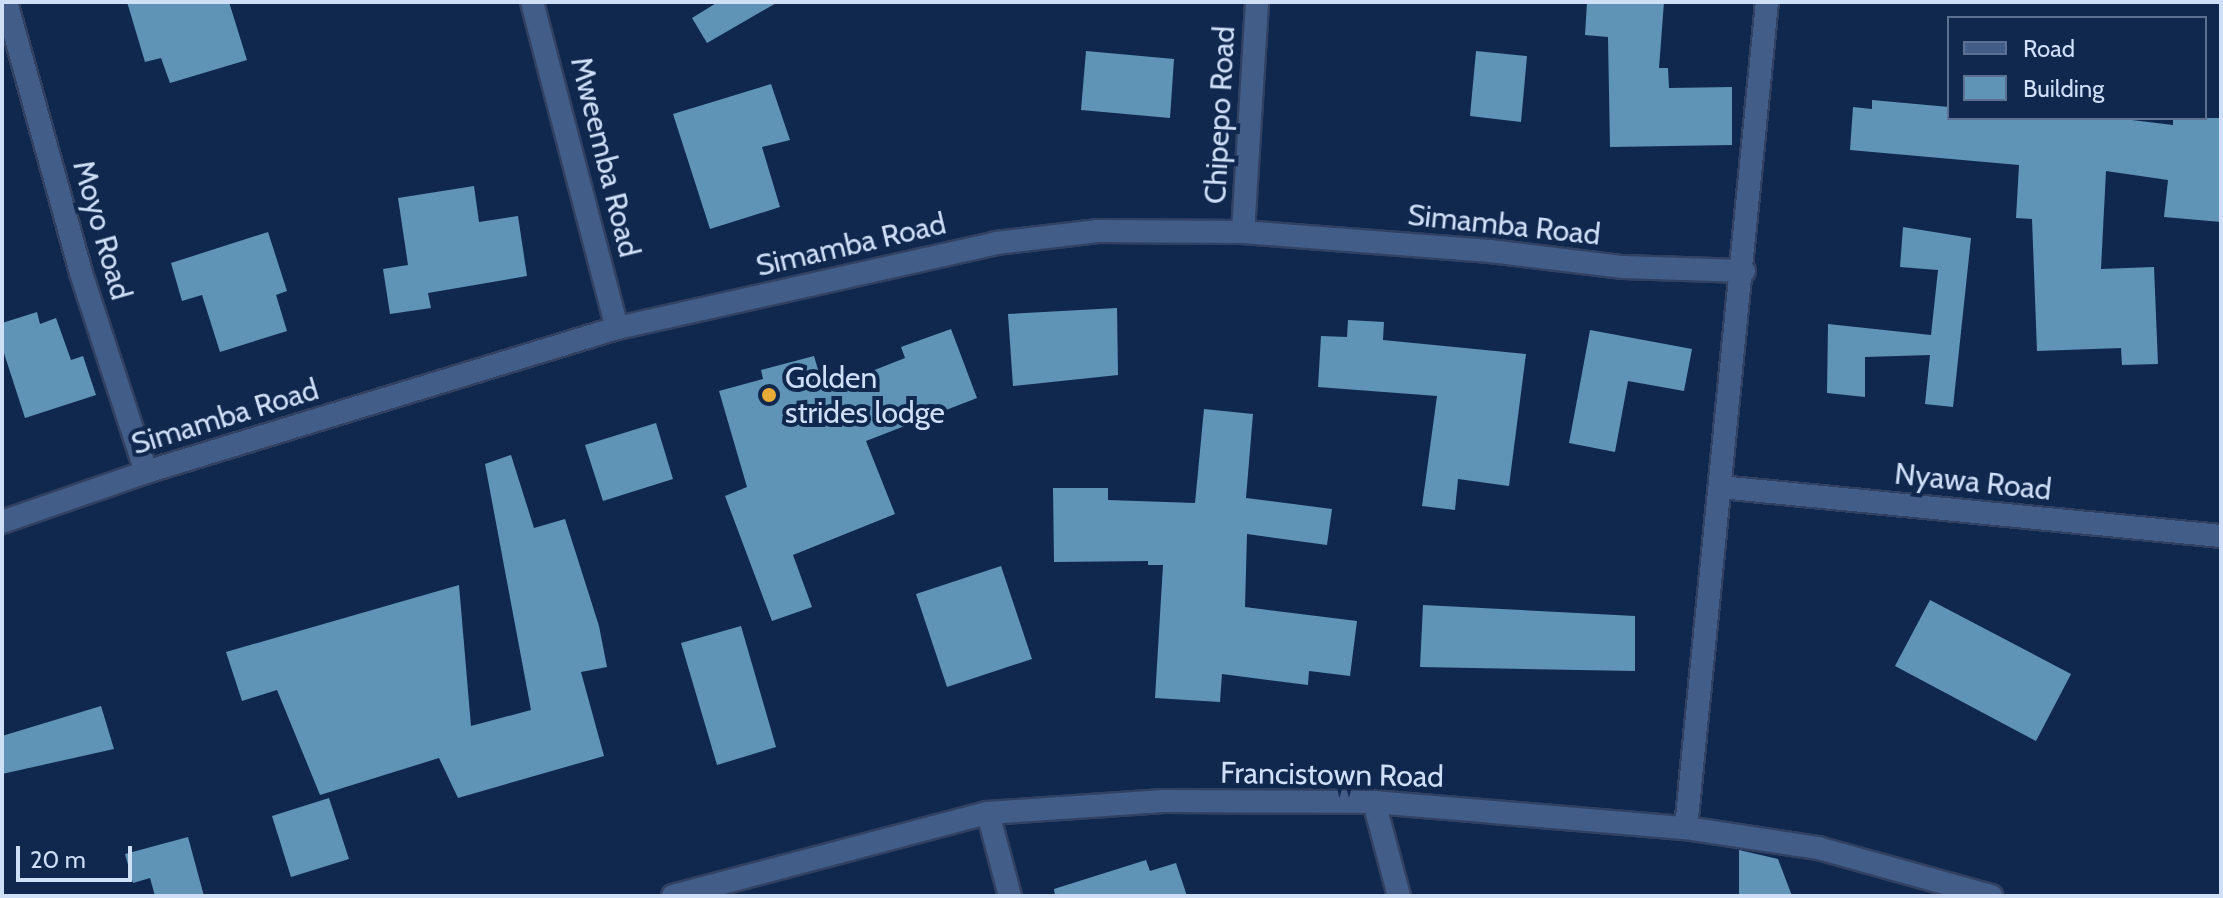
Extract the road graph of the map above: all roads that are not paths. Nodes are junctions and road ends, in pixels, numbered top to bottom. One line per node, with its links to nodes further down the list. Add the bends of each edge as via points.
1 (6, 2): 8 (street, Moyo Road, via 81,273)
2 (532, 2): 7 (street, Mweemba Road)
3 (1257, 2): 5 (street, Chipepo Road)
4 (1767, 2): 6 (street)
5 (1243, 232): 6 (street, Simamba Road, via 1623,267); 7 (street, Simamba Road, via 1098,231 996,243)
6 (1744, 271): 9 (street)
7 (617, 328): 8 (street, Simamba Road)
8 (146, 472): 10 (street, Simamba Road)
9 (1720, 487): 11 (street, Nyawa Road); 14 (street)
10 (2, 522)
11 (2221, 536)
12 (1374, 802): 13 (street, Francistown Road, via 1164,801); 14 (street, Francistown Road); 17 (street)
13 (988, 813): 15 (street, Francistown Road); 16 (street)
14 (1686, 828): 18 (street, Francistown Road, via 1818,848)
15 (673, 896)
16 (1010, 896)
17 (1399, 896)
18 (1991, 896)

